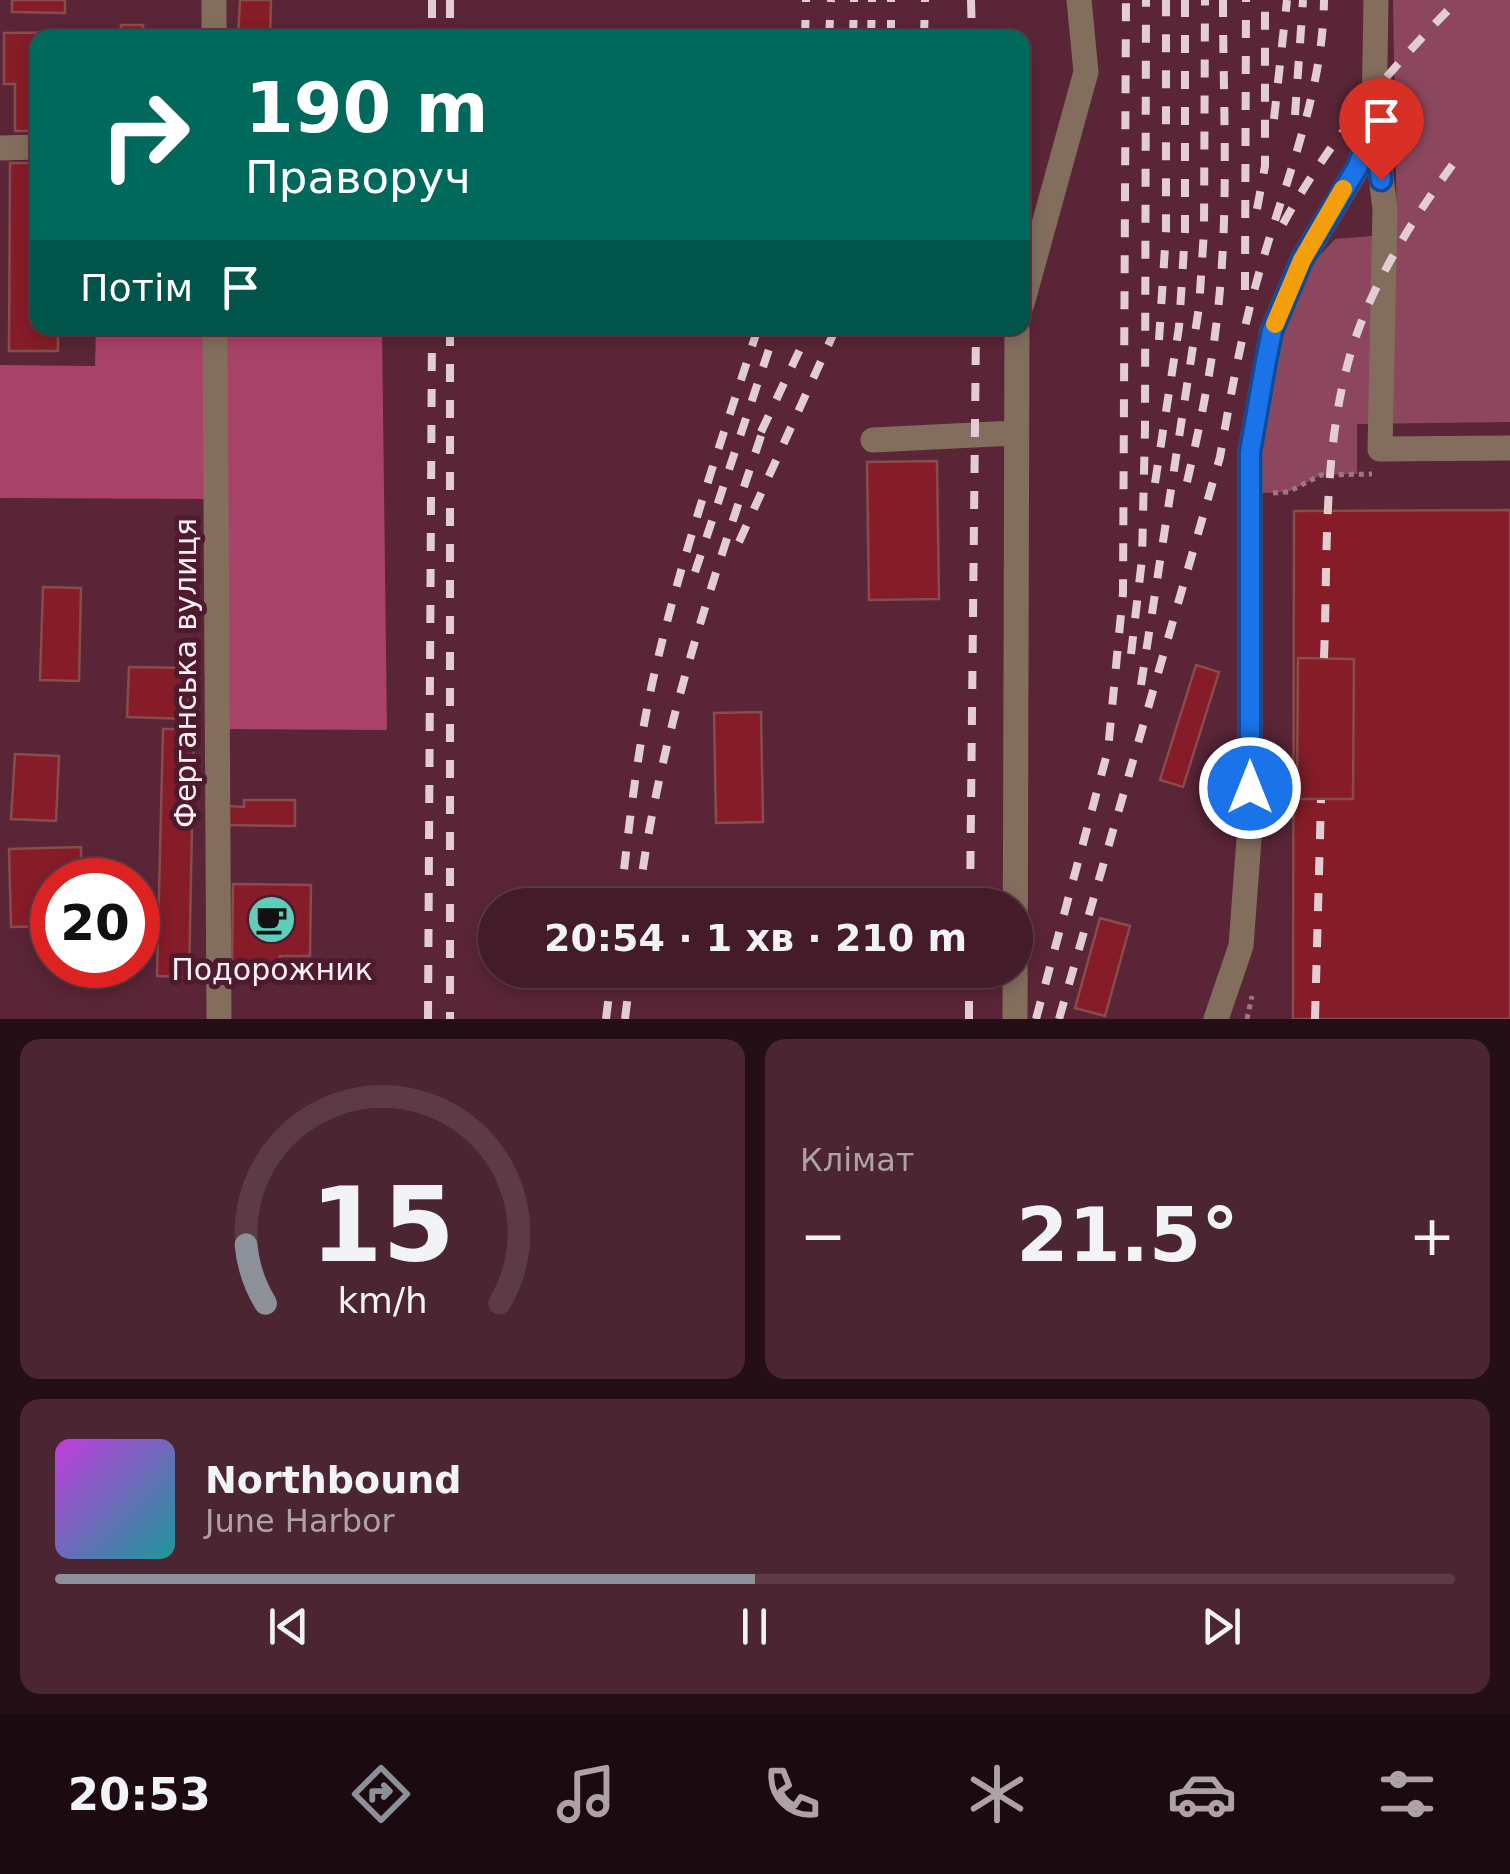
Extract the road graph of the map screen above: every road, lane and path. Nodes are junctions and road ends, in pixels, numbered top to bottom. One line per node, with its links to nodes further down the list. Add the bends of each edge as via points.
1 (214, 0): 4 (street)
2 (1079, 0): 8 (street, via 1086,72)
3 (1376, 0): 5 (street)
4 (214, 30)
5 (1374, 120): 13 (street, via 1385,209 1380,449); 19 (street, via 1358,166 1302,260 1272,331 1253,434 1250,826 1241,946)
6 (30, 147): 7 (street)
7 (0, 148)
8 (1030, 275)
9 (216, 335): 17 (street, Ферганська вулиця)
10 (1017, 335): 11 (street)
11 (1015, 433): 12 (street); 18 (street)
12 (873, 440)
13 (1510, 448)
14 (1376, 474): 15 (path, via 1321,475 1288,492)
15 (1260, 493)
16 (1252, 996): 20 (path)
17 (219, 1019)
18 (1014, 1019)
19 (1216, 1019)
20 (1247, 1019)

